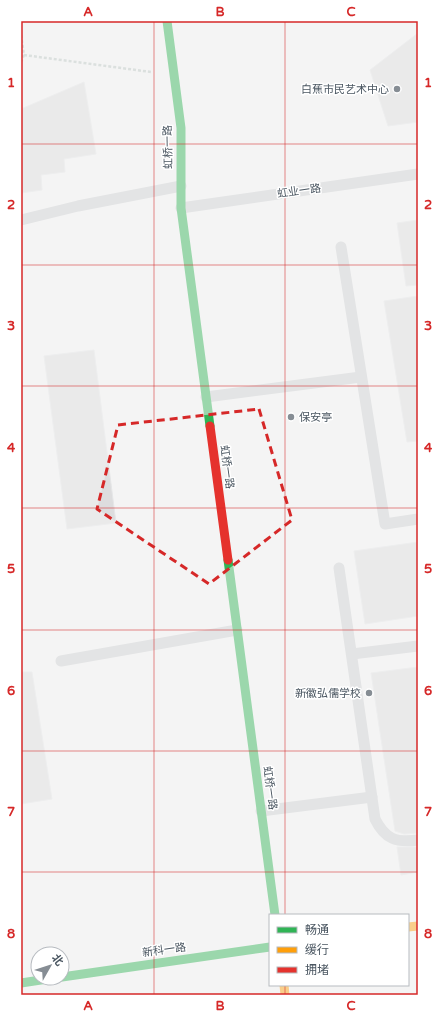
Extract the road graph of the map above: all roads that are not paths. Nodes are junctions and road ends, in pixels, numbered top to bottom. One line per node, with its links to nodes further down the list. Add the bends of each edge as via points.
1 (167, 21): 3 (street, 虹桥一路, via 181,128)
2 (418, 174): 4 (lane, 虹业一路)
3 (181, 186): 4 (street, 虹桥一路); 5 (lane)
4 (181, 208): 8 (street, 虹桥一路)
5 (21, 220)
6 (341, 247): 7 (lane)
7 (362, 377): 8 (lane); 9 (lane, via 385,524)
8 (206, 397): 11 (street, 虹桥一路)
9 (418, 519)
10 (339, 568): 13 (lane)
11 (237, 630): 14 (lane); 16 (street, 虹桥一路)
12 (418, 646): 13 (lane)
13 (352, 654): 15 (lane)
14 (61, 662)
15 (372, 797): 16 (lane); 17 (lane, via 375,819 387,835 401,841)
16 (261, 811): 18 (street, 虹桥一路)
17 (418, 840)
18 (275, 914)
19 (269, 947): 20 (street, 新科一路)
20 (70, 976)

